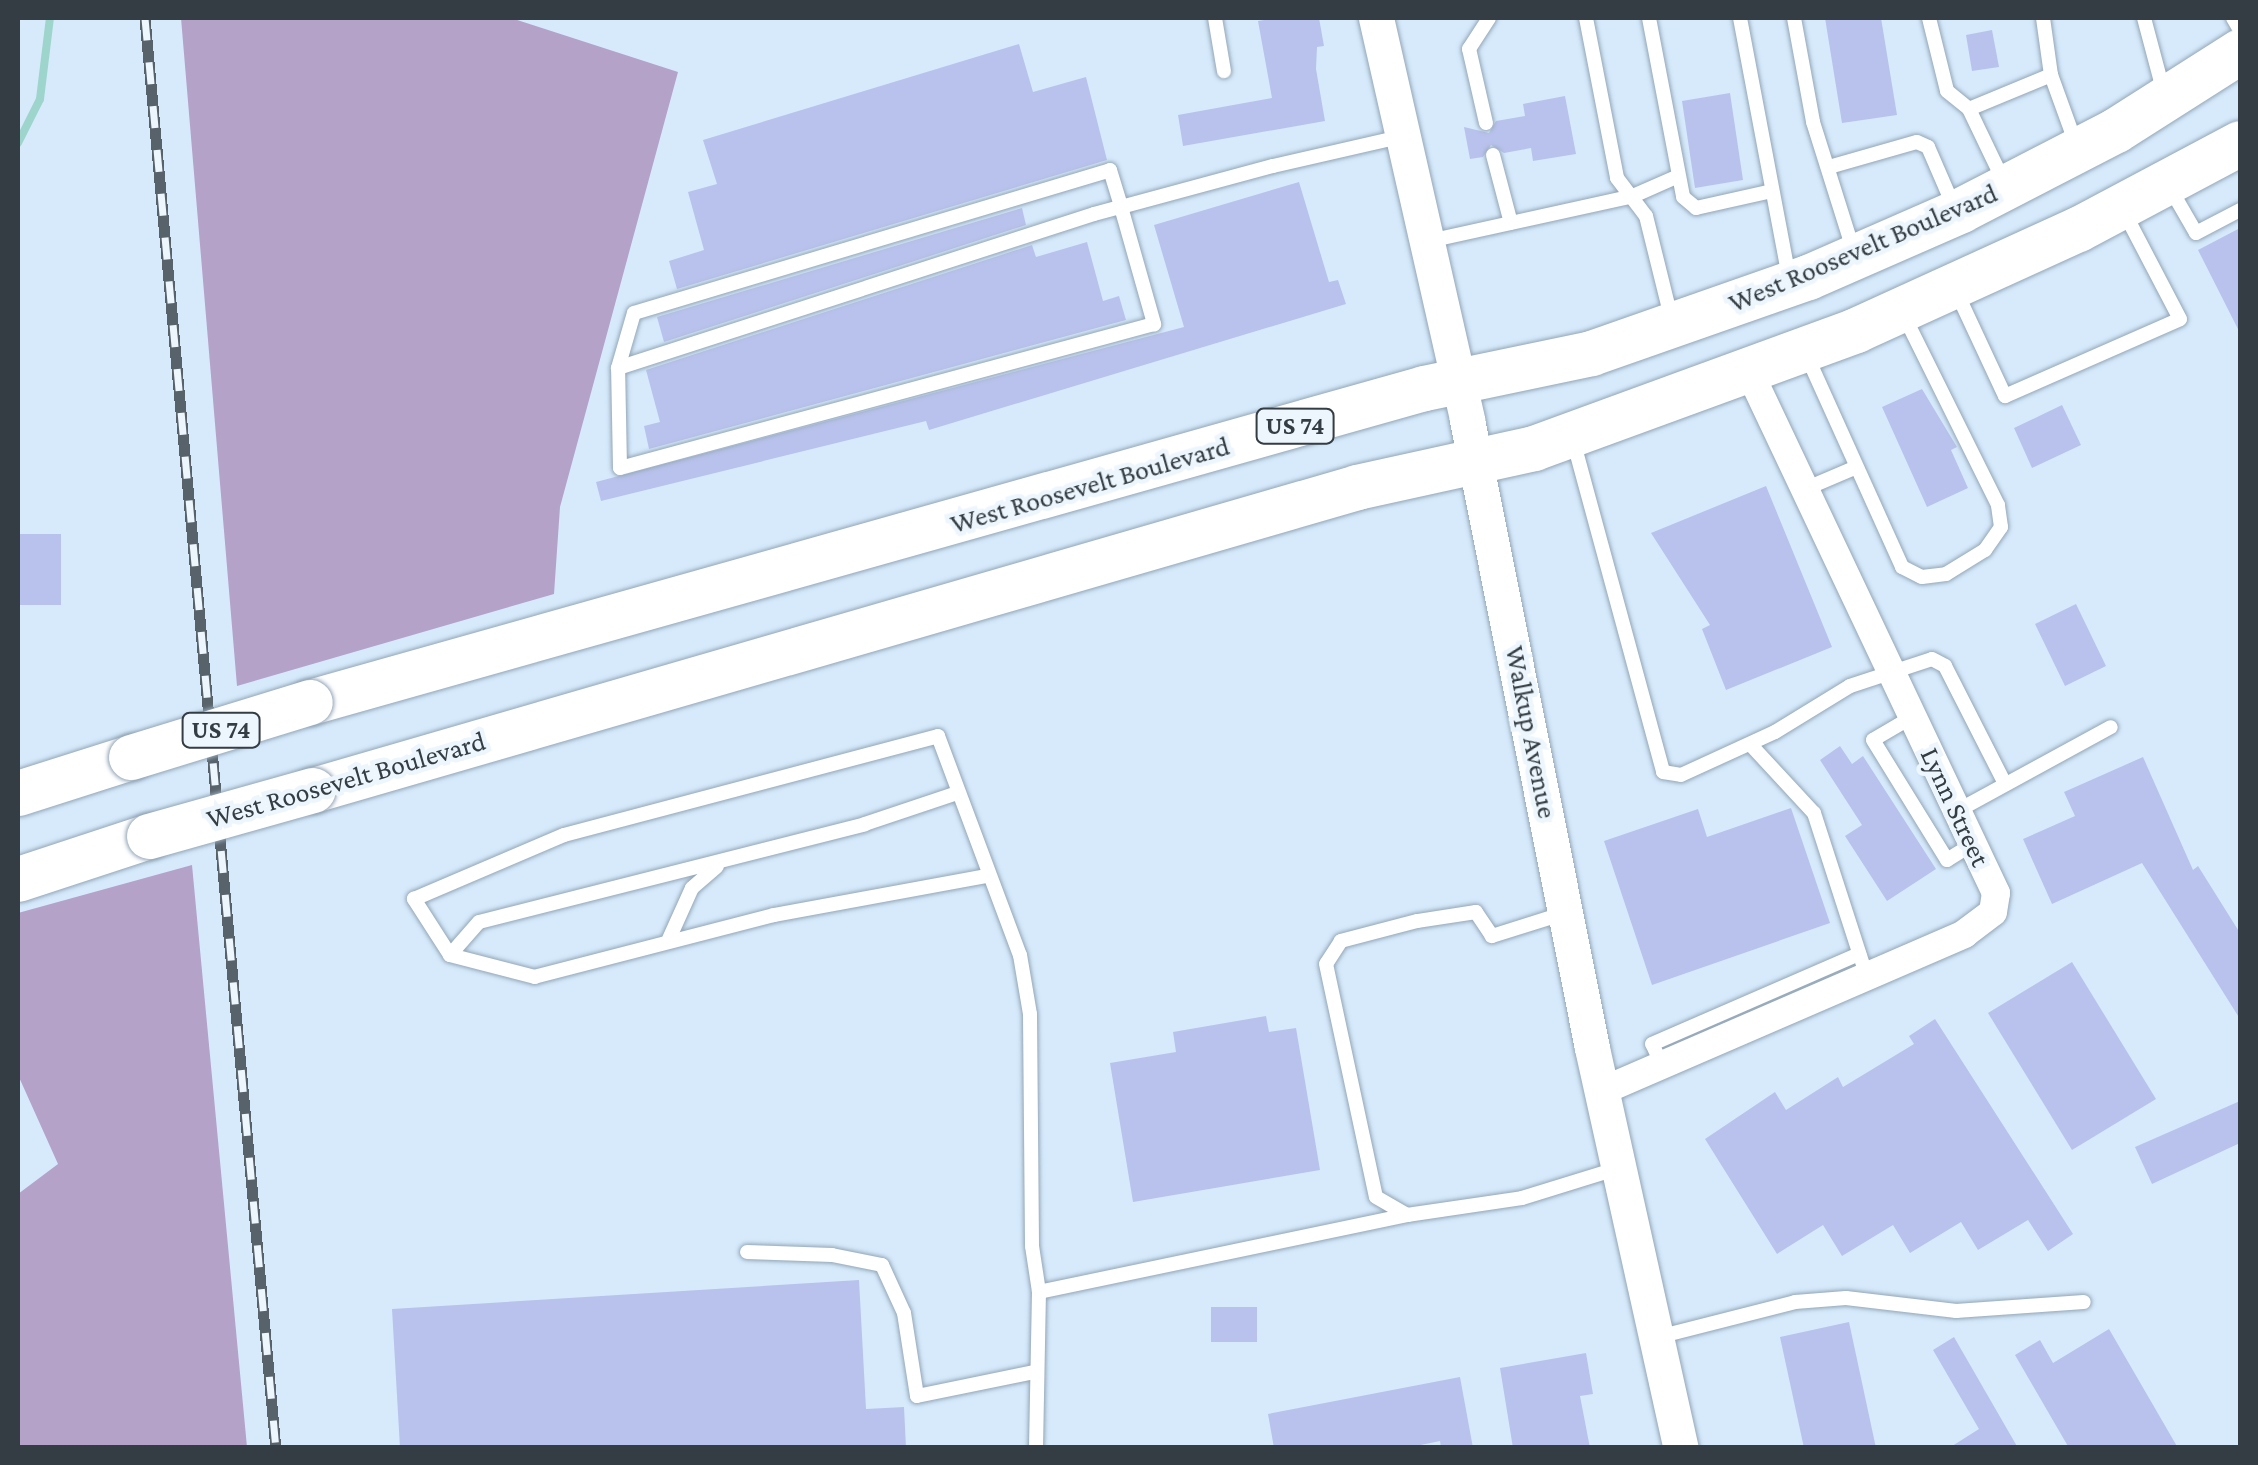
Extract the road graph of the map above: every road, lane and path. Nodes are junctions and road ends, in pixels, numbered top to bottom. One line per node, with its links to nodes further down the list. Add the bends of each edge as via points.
1 (1215, 18): 14 (lane)
2 (1376, 18): 19 (street, Walkup Avenue)
3 (1489, 18): 18 (lane, via 1469,49)
4 (1586, 18): 28 (lane, via 1617,178)
5 (1649, 18): 24 (lane)
6 (1740, 18): 27 (lane)
7 (1794, 18): 23 (lane, via 1813,122)
8 (1930, 18): 17 (lane, via 1946,91)
9 (2043, 18): 15 (lane)
10 (2144, 18): 16 (lane)
11 (2233, 18): 12 (lane)
12 (2240, 30)
13 (2240, 51): 16 (highway, West Roosevelt Boulevard / US 74)
14 (1224, 71)
15 (2052, 75): 17 (lane); 21 (lane)
16 (2166, 98): 21 (highway, West Roosevelt Boulevard / US 74)
17 (1969, 109): 26 (lane)
18 (1486, 123)
19 (1401, 136): 29 (lane); 34 (street, Walkup Avenue)
20 (2240, 143): 25 (highway, West Roosevelt Boulevard)
21 (2078, 150): 26 (highway, West Roosevelt Boulevard / US 74)
22 (1493, 155): 33 (lane)
23 (1830, 166): 32 (lane, via 1916,142 1928,147); 35 (lane)
24 (1674, 178): 27 (lane, via 1696,208); 28 (lane)
25 (2167, 184): 30 (highway, West Roosevelt Boulevard); 31 (lane, via 2196,232)
26 (2006, 187): 32 (highway, West Roosevelt Boulevard / US 74)
27 (1772, 191): 36 (lane)
28 (1634, 196): 33 (lane); 39 (lane, via 1646,216)
29 (1121, 207): 41 (lane); 41 (lane, via 1110,170 716,284 634,312); 41 (lane, via 1154,324 620,468)
30 (2121, 207): 37 (highway, West Roosevelt Boulevard); 37 (lane, via 2180,320 2004,396)
31 (2240, 210)
32 (1956, 213): 35 (highway, West Roosevelt Boulevard / US 74)
33 (1511, 222): 34 (lane)
34 (1423, 242): 43 (street, Walkup Avenue)
35 (1855, 256): 36 (highway, West Roosevelt Boulevard / US 74)
36 (1790, 284): 39 (highway, West Roosevelt Boulevard / US 74)
37 (1954, 286): 38 (highway, West Roosevelt Boulevard)
38 (1901, 309): 40 (highway, West Roosevelt Boulevard); 46 (lane, via 1964,427 2001,527 1986,550 1946,574 1922,577 1902,567)
39 (1673, 325): 43 (highway, West Roosevelt Boulevard / US 74, via 1591,353)
40 (1804, 348): 42 (highway, West Roosevelt Boulevard); 46 (lane)
41 (618, 368)
42 (1748, 369): 44 (highway, West Roosevelt Boulevard); 47 (street, Lynn Street)
43 (1458, 381): 45 (street, Walkup Avenue); 53 (highway, West Roosevelt Boulevard / US 74, bridge, via 310,702)
44 (1572, 434): 45 (highway, West Roosevelt Boulevard); 51 (lane, via 1658,764 1681,775)
45 (1476, 461): 59 (highway, West Roosevelt Boulevard, bridge, via 1357,487); 60 (street, Walkup Avenue)
46 (1852, 469): 47 (lane)
47 (1805, 489): 48 (street, Lynn Street)
48 (1892, 673): 49 (street, Lynn Street); 51 (lane, via 1850,686); 52 (lane, via 1918,659 1944,666)
49 (1912, 717): 55 (street, Lynn Street); 56 (lane, via 1873,740 1947,860)
50 (2111, 727): 52 (lane)
51 (1750, 744): 63 (lane, via 1814,813)
52 (2005, 784): 55 (lane)
53 (18, 793)
54 (957, 793): 57 (lane); 58 (lane); 62 (lane, via 938,736 564,835 414,899)
55 (1957, 811): 56 (street, Lynn Street)
56 (1972, 844): 63 (street, Lynn Street, via 1996,893 1993,912 1964,934)
57 (721, 862): 61 (lane, via 692,888); 62 (lane, via 479,922)
58 (988, 876): 61 (lane); 68 (lane, via 1020,955 1030,1014 1032,1246)
59 (18, 879)
60 (1566, 913): 64 (street, Walkup Avenue); 66 (lane, via 1492,936 1476,912 1417,922 1341,940 1326,964 1376,1197)
61 (669, 939): 62 (lane, via 535,978)
62 (450, 955)
63 (1863, 965): 64 (street, Lynn Street)
64 (1602, 1092): 65 (street, Walkup Avenue)
65 (1619, 1168): 66 (lane, via 1522,1198); 70 (street, Walkup Avenue)
66 (1407, 1215): 68 (lane)
67 (746, 1252): 71 (lane, via 832,1255 882,1265 904,1313 917,1396)
68 (1039, 1292): 71 (lane)
69 (2084, 1302): 70 (lane, via 1956,1311 1812,1300)
70 (1657, 1337): 73 (street, Walkup Avenue)
71 (1034, 1372): 72 (lane)
72 (1036, 1448)
73 (1681, 1448)

